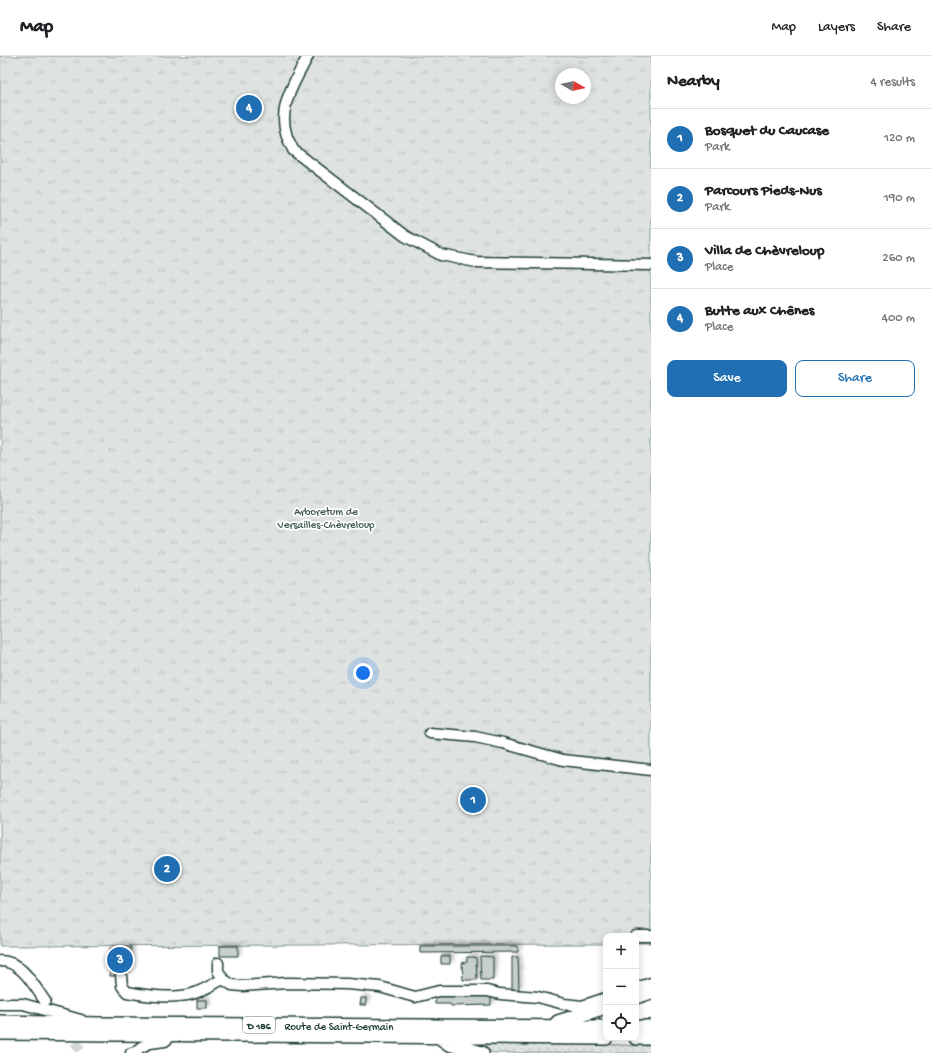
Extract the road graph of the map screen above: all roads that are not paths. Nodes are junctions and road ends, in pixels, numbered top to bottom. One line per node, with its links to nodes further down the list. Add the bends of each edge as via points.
1 (308, 56): 2 (street, via 288,94 284,120 293,150 405,236 441,254 476,262)
2 (651, 265)
3 (430, 733): 4 (street, via 475,737 578,763)
4 (651, 770)
5 (639, 936): 6 (street)
6 (651, 936)
7 (0, 961): 16 (street, via 10,962 20,968)
8 (218, 963): 10 (street, via 218,971)
9 (121, 975): 10 (street, via 122,986 127,992 153,996 193,994)
10 (223, 979): 15 (street, via 232,985 242,986 288,983 380,987 415,997 439,991 487,991 538,997 582,1006)
11 (651, 983): 12 (street)
12 (639, 987)
13 (651, 992): 14 (main road)
14 (639, 996)
15 (603, 999)
16 (45, 1001)
17 (0, 1004): 20 (street, via 22,1004)
18 (603, 1008): 21 (main road, via 558,1022)
19 (0, 1022): 20 (main road, Route de Saint-Germain / D 186)
20 (99, 1024): 21 (main road, Route de Saint-Germain / D 186)
21 (553, 1027): 22 (main road, Route de Saint-Germain / D 186)
22 (603, 1027)
23 (639, 1027): 24 (main road)
24 (651, 1027)
25 (0, 1033): 26 (main road, Route de Saint-Germain / D 186)
26 (173, 1034): 27 (main road, Route de Saint-Germain / D 186); 32 (street, via 165,1041 150,1043)
27 (438, 1036): 28 (main road, D 186); 33 (main road, via 449,1044)
28 (603, 1038)
29 (639, 1038): 30 (main road)
30 (651, 1038)
31 (131, 1053): 32 (street)
32 (135, 1053)
33 (482, 1053)

